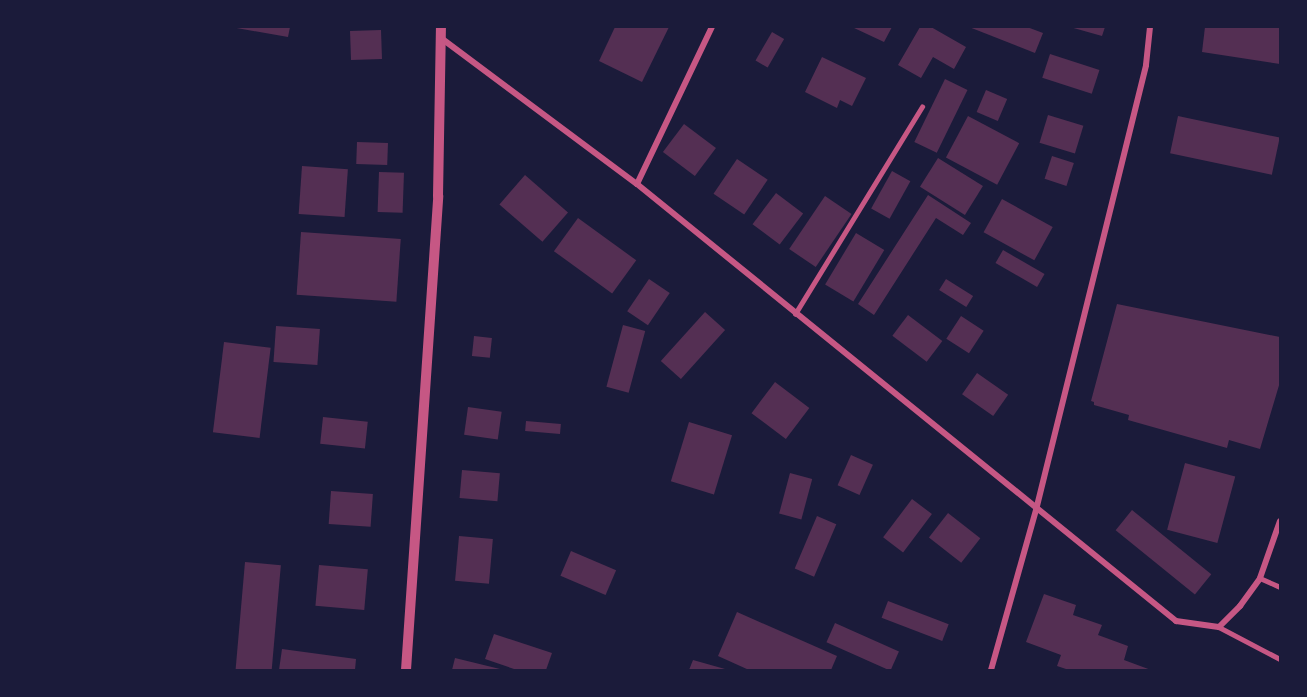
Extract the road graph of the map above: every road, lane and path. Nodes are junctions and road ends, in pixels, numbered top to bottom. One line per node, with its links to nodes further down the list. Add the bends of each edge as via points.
1 (712, 27): 5 (street)
2 (1150, 27): 7 (street, via 1146,65)
3 (441, 33): 5 (street); 13 (street, via 438,196)
4 (922, 107): 6 (lane)
5 (637, 184): 6 (street)
6 (795, 314): 7 (street)
7 (1036, 510): 11 (street, via 1176,621); 14 (street)
8 (1280, 521): 9 (street)
9 (1260, 578): 10 (lane); 11 (street)
10 (1280, 587)
11 (1219, 627): 12 (lane)
12 (1280, 659)
13 (406, 670)
14 (991, 670)

